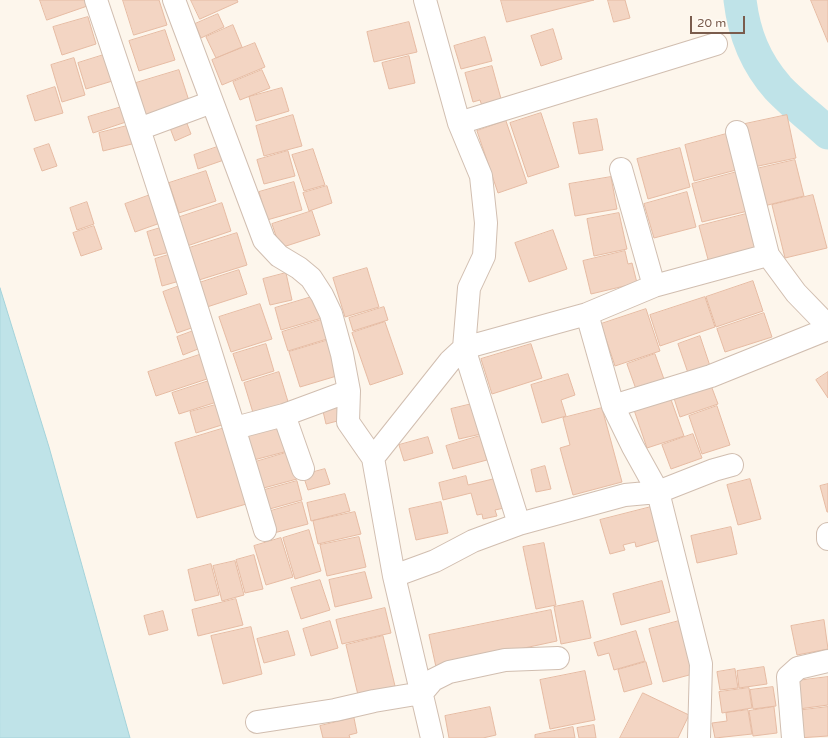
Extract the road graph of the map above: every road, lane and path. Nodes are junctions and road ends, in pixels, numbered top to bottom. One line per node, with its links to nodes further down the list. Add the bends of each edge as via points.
1 (96, 0): 7 (street)
2 (174, 0): 5 (street)
3 (425, 0): 6 (street)
4 (716, 44): 6 (street)
5 (212, 102): 7 (street); 15 (street, via 264,240 279,256 311,278 322,295 331,314)
6 (459, 123): 14 (street, via 481,176 486,223 484,256 469,288)
7 (139, 129): 18 (street)
8 (737, 132): 10 (street)
9 (622, 169): 11 (street)
10 (768, 255): 11 (street); 13 (street, via 796,293)
11 (654, 286): 12 (street)
12 (587, 314): 14 (street); 16 (street)
13 (828, 328): 16 (street, via 711,376)
14 (464, 348): 19 (street, via 450,361); 23 (street)
15 (349, 391): 17 (street); 19 (street, via 348,422)
16 (614, 406): 22 (street)
17 (284, 415): 18 (street); 21 (street)
18 (235, 428): 24 (street)
19 (373, 458): 27 (street)
20 (732, 465): 22 (street)
21 (303, 469)
22 (658, 492): 23 (street, via 625,495); 33 (street, via 701,664)
23 (520, 524): 27 (street, via 473,540 435,561)
24 (265, 530)
25 (828, 534): 26 (street)
26 (828, 538)
27 (394, 576): 30 (street)
28 (558, 658): 30 (street, via 505,660 449,672 433,680)
29 (828, 662): 34 (street, via 798,668 788,677)
30 (422, 692): 31 (street, via 336,710); 32 (street)
31 (257, 722)
32 (432, 738)
33 (699, 738)
34 (793, 738)

